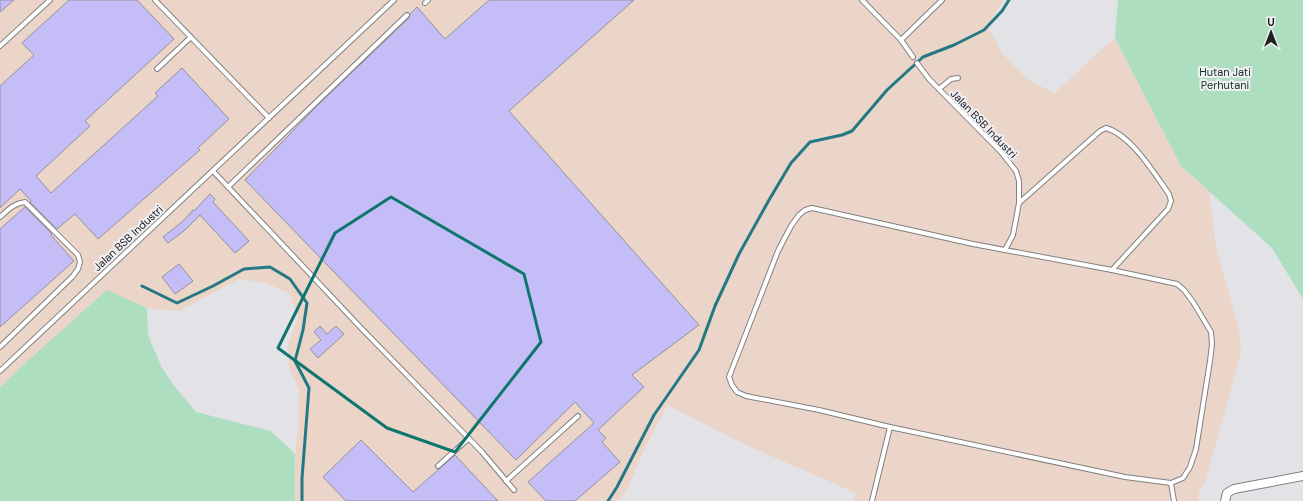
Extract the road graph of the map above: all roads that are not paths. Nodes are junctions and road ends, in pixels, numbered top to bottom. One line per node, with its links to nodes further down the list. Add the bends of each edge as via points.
1 (50, 0): 9 (lane)
2 (155, 0): 7 (lane)
3 (394, 0): 15 (lane, Jalan BSB Industri)
4 (862, 0): 8 (lane)
5 (942, 0): 8 (lane)
6 (407, 15): 17 (lane)
7 (191, 37): 12 (lane); 15 (lane)
8 (901, 40): 10 (lane)
9 (0, 46)
10 (913, 56)
11 (917, 64): 14 (lane, Jalan BSB Industri)
12 (157, 70)
13 (958, 78): 14 (lane, via 951,79)
14 (939, 90): 18 (lane, Jalan BSB Industri, via 1016,171 1019,180)
15 (269, 118): 16 (lane, Jalan BSB Industri)
16 (213, 171): 17 (lane); 23 (lane, Jalan BSB Industri)
17 (228, 187): 26 (lane)
18 (1019, 203): 20 (lane, Jalan BSB Industri, via 1013,235); 21 (lane, via 1100,131 1106,128 1115,130 1134,147 1169,194 1171,201 1168,209)
19 (0, 217): 22 (lane, via 18,203 25,202 78,255 80,262 78,269 64,286)
20 (1005, 250): 21 (lane); 25 (lane, via 812,208 799,215 791,226 778,251 729,377 732,385 737,392 746,396)
21 (1112, 270): 30 (lane, via 1177,284 1193,302 1211,332 1210,361 1196,449 1183,478)
22 (0, 347)
23 (0, 371)
24 (578, 416): 29 (lane)
25 (890, 427): 30 (lane, via 1125,478); 32 (lane)
26 (468, 439): 27 (lane); 29 (lane)
27 (438, 466)
28 (1303, 476): 34 (street, via 1234,489 1228,493)
29 (506, 481): 31 (lane)
30 (1171, 484): 33 (lane)
31 (514, 490)
32 (872, 501)
33 (1174, 501)
34 (1225, 501)

